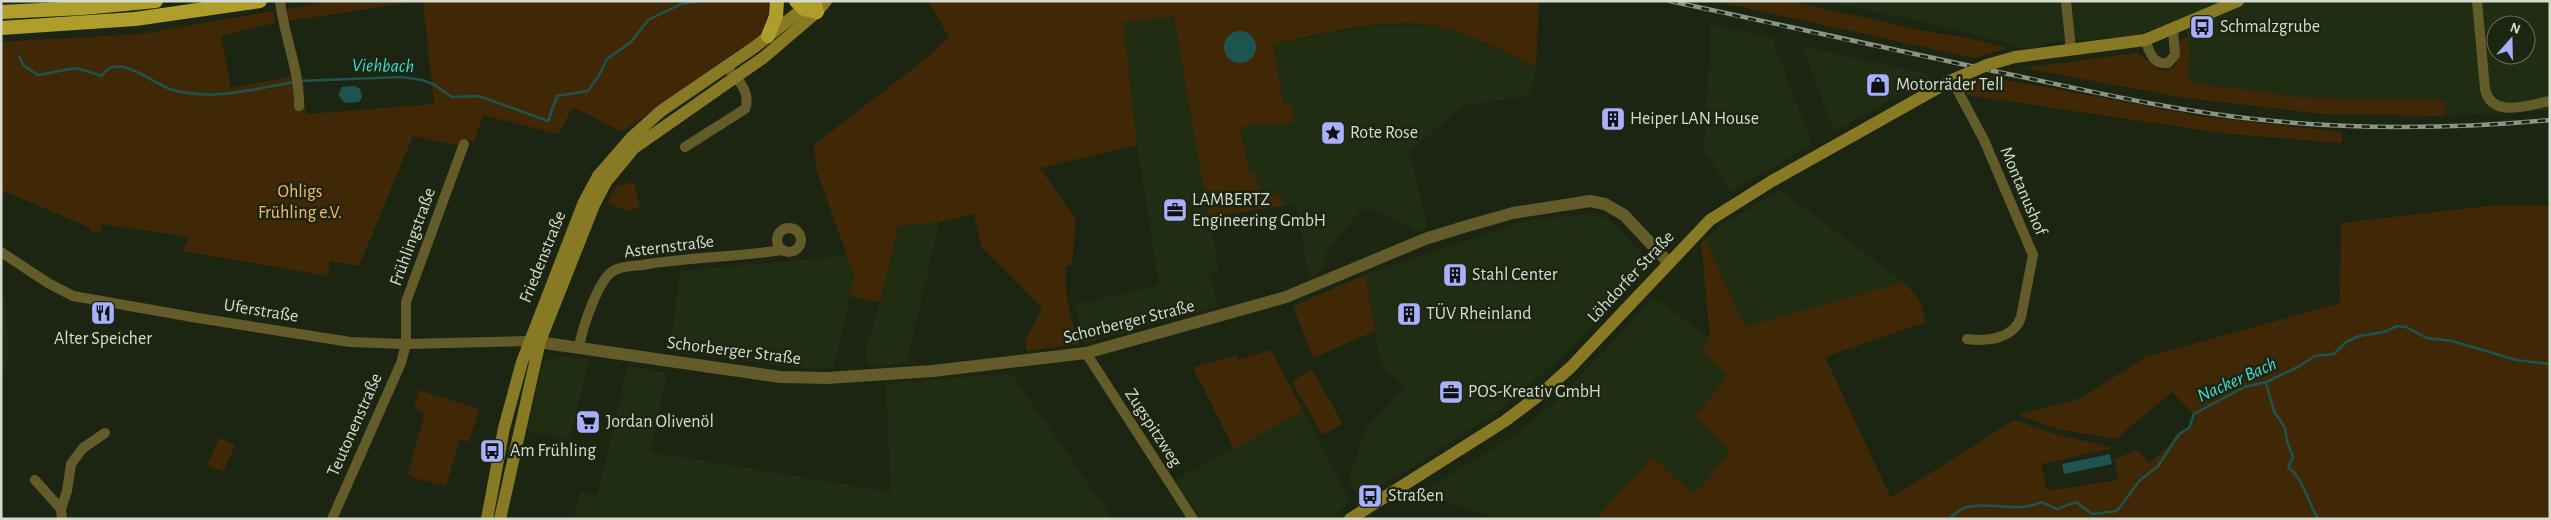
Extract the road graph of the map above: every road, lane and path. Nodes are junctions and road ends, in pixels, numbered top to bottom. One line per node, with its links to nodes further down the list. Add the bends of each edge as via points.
1 (156, 1): 10 (highway)
2 (260, 1): 11 (highway, via 142,19)
3 (280, 1): 20 (street, via 282,26 298,80)
4 (777, 1): 13 (highway, via 776,16)
5 (826, 1): 9 (main road)
6 (2066, 1): 15 (street)
7 (2238, 1): 12 (main road, Löhdorfer Straße)
8 (2477, 1): 19 (street, via 2488,99 2503,107)
9 (808, 5): 13 (main road, Friedenstraße); 17 (main road, Friedenstraße, via 763,58)
10 (1, 12)
11 (1, 28)
12 (2173, 30): 14 (main road, Löhdorfer Straße); 14 (street, via 2175,50 2168,63 2151,56)
13 (768, 36): 16 (main road, Friedenstraße)
14 (2146, 40): 15 (main road, Löhdorfer Straße)
15 (2071, 49): 18 (main road, Löhdorfer Straße, bridge, via 1987,65)
16 (726, 66): 17 (street); 27 (main road, Friedenstraße, via 661,111 632,137 598,176 584,202)
17 (735, 76): 22 (street, via 746,95 745,109); 27 (main road, Friedenstraße, via 634,148 617,166 594,206)
18 (1952, 80): 25 (main road, Löhdorfer Straße, via 1722,211); 26 (street, Montanushof, via 1984,140 2032,255 2017,327 1994,338)
19 (2550, 102)
20 (300, 106)
21 (464, 144): 28 (street, Frühlingstraße, via 406,302)
22 (685, 147)
23 (783, 250): 29 (street, Asternstraße, via 618,269 610,273 602,286)
24 (1, 252): 28 (street, Uferstraße, via 73,296 350,342)
25 (1668, 262): 30 (street, Schorberger Straße, via 1624,215 1611,207 1590,201 1564,204 1513,213 1425,239 1286,297); 38 (main road, Löhdorfer Straße, via 1571,367 1542,393 1505,421)
26 (1967, 340)
27 (535, 341): 28 (street, Uferstraße); 29 (street, Schorberger Straße); 35 (main road, Friedenstraße, via 504,428); 36 (main road, Friedenstraße)
28 (406, 344): 34 (street, Teutonenstraße, via 401,364)
29 (579, 347): 30 (street, Schorberger Straße, via 734,372 828,378 932,371)
30 (1086, 353): 37 (street, Zugspitzweg)
31 (105, 433): 33 (street, via 91,441 74,459)
32 (35, 480): 33 (street)
33 (62, 514)
34 (332, 519)
35 (487, 519)
36 (500, 519)
37 (1193, 519)
38 (1350, 519)

